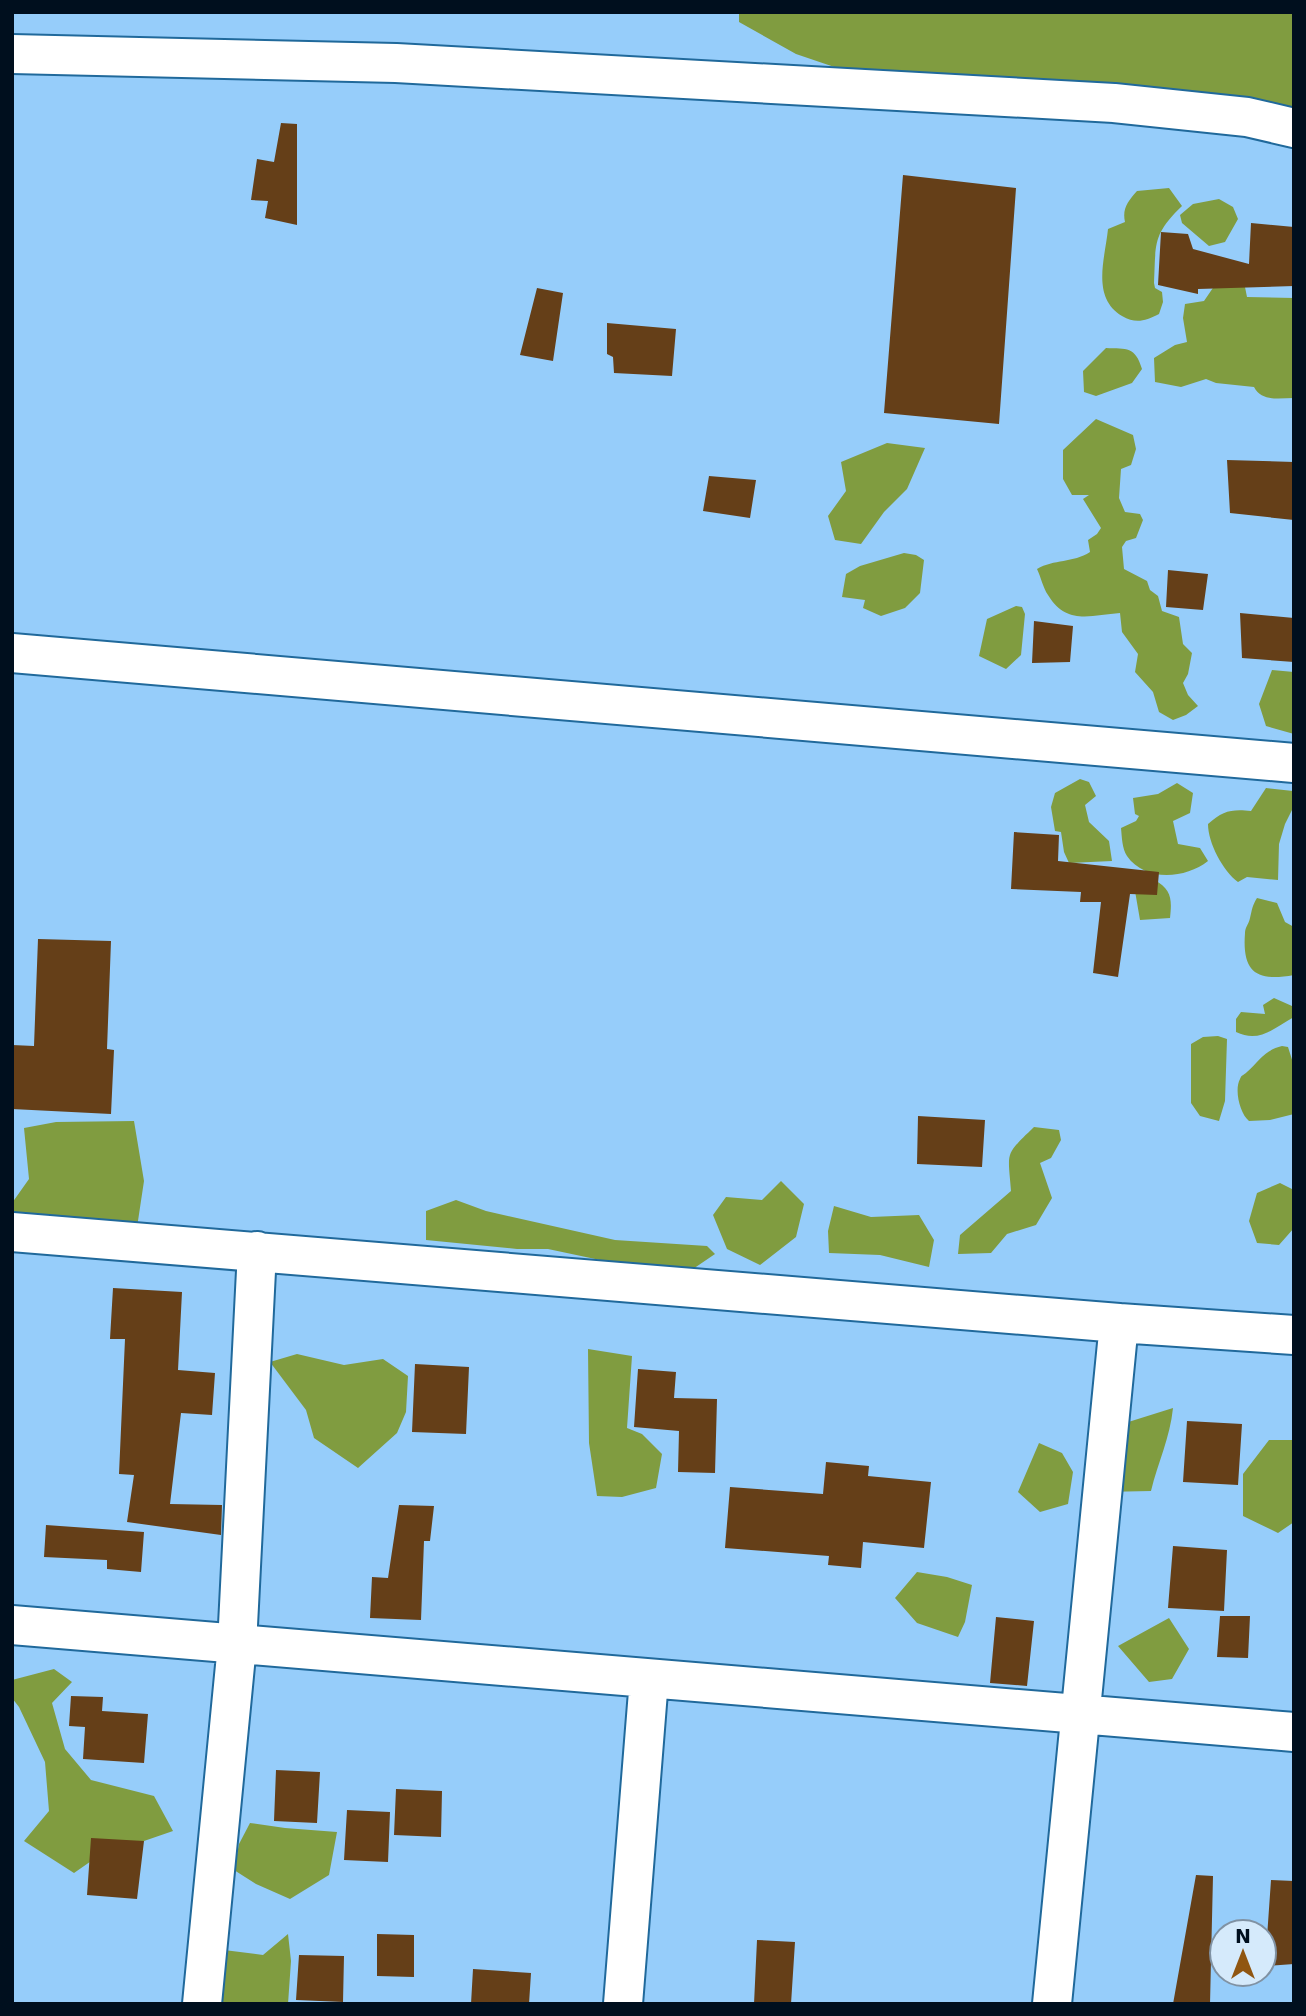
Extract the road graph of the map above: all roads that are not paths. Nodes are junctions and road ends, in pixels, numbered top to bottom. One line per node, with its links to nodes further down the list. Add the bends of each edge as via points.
1 (12, 54): 2 (street, via 397,63 1114,103 1247,117)
2 (1294, 128)
3 (12, 653): 4 (street)
4 (1294, 763)
5 (12, 1232): 6 (street)
6 (257, 1251): 7 (street); 10 (street)
7 (1119, 1323): 8 (street); 12 (street)
8 (1294, 1335)
9 (12, 1625): 10 (street)
10 (237, 1645): 11 (street); 14 (street)
11 (649, 1679): 12 (street); 15 (street)
12 (1082, 1715): 13 (street); 16 (street)
13 (1294, 1732)
14 (202, 2004)
15 (623, 2004)
16 (1052, 2004)

